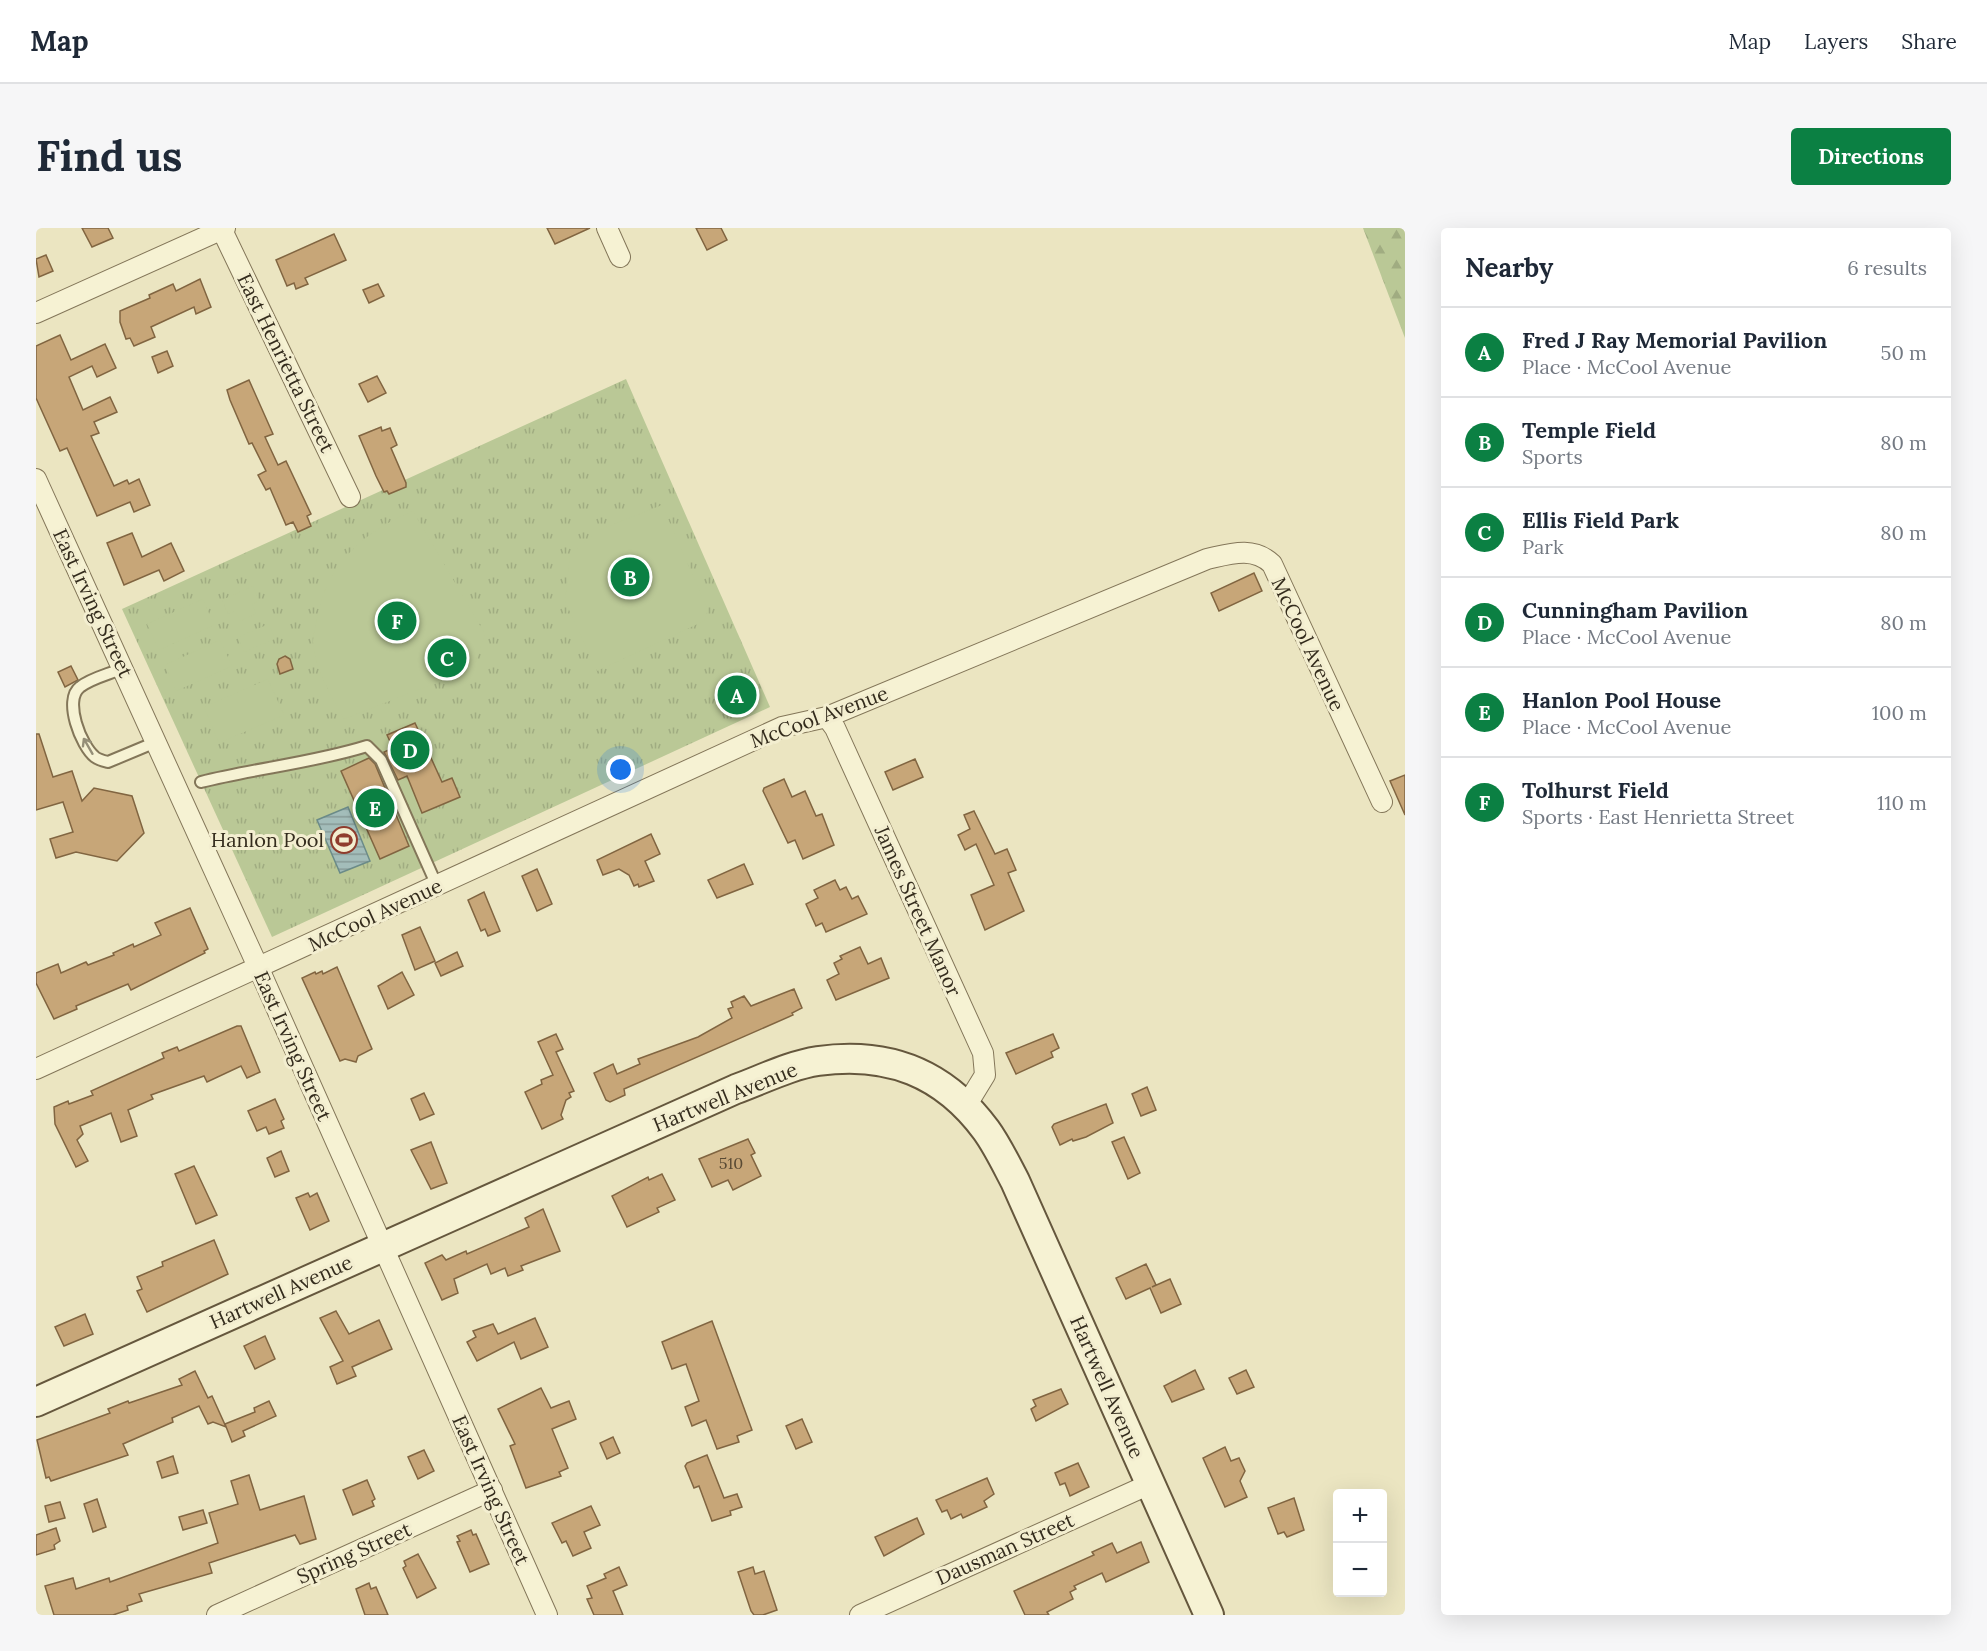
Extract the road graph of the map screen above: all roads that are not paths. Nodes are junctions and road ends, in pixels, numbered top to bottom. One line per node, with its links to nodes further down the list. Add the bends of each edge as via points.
1 (607, 228): 3 (street)
2 (223, 229): 4 (street); 6 (street, East Henrietta Street)
3 (620, 257)
4 (36, 313)
5 (36, 479): 7 (street, East Irving Street)
6 (350, 497)
7 (123, 668): 9 (street, East Irving Street); 9 (lane, one-way to 7, via 108,762 96,758 88,749 71,699 80,687)
8 (826, 717): 11 (street, McCool Avenue, via 1207,559 1242,552 1272,564); 12 (street, McCool Avenue, via 782,727); 15 (street, James Street Manor, via 836,728 983,1053 986,1075)
9 (156, 742): 13 (street, East Irving Street)
10 (201, 782): 12 (lane, via 367,746 381,760)
11 (1382, 802)
12 (437, 886): 13 (street, McCool Avenue)
13 (259, 969): 14 (street, McCool Avenue); 16 (street, East Irving Street)
14 (36, 1069)
15 (966, 1106): 16 (street, Hartwell Avenue, via 955,1095 906,1067 859,1058 818,1061 736,1089); 18 (street, Hartwell Avenue, via 987,1131 1015,1181)
16 (383, 1247): 17 (street, Hartwell Avenue); 19 (street, East Irving Street)
17 (36, 1402)
18 (1150, 1484): 22 (street, Dausman Street); 23 (street, Hartwell Avenue)
19 (492, 1490): 20 (street, Spring Street); 21 (street, East Irving Street)
20 (217, 1615)
21 (547, 1615)
22 (860, 1615)
23 (1209, 1615)

